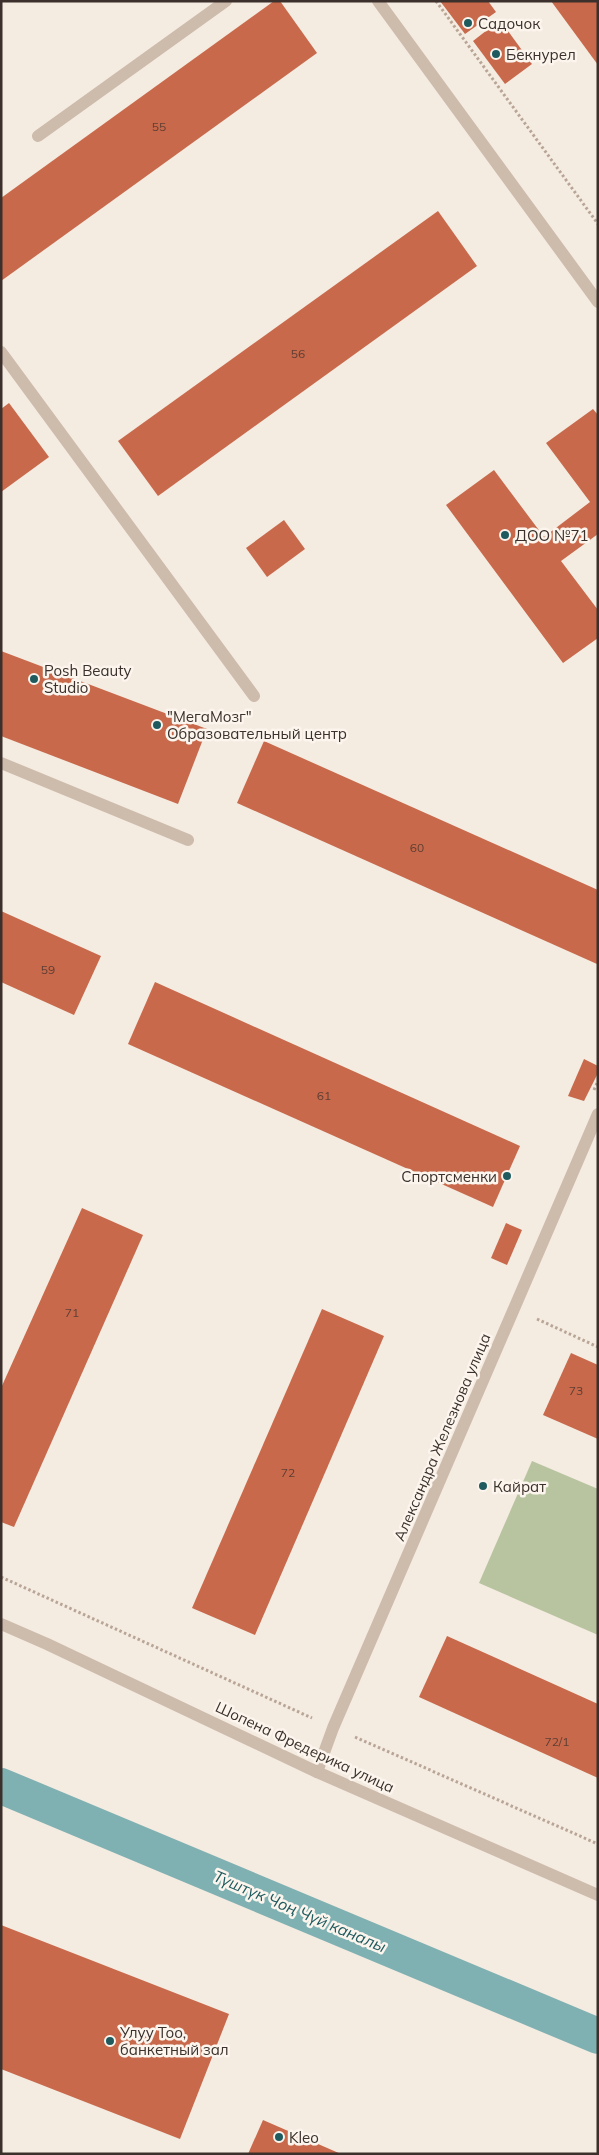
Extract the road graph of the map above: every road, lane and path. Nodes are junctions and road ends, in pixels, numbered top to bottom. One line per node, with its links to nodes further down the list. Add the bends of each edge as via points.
1 (226, 1): 4 (street)
2 (378, 1): 6 (street)
3 (436, 1): 5 (path)
4 (38, 136)
5 (598, 224)
6 (598, 302)
7 (1, 352): 8 (street)
8 (254, 696)
9 (1, 763): 10 (street)
10 (188, 840)
11 (598, 1114): 16 (street, Александра Железнова улица)
12 (533, 1318): 13 (path)
13 (598, 1347)
14 (1, 1577): 16 (path)
15 (1, 1624): 17 (street, Шопена Фредерика улица)
16 (333, 1728): 17 (street, Александра Железнова улица); 18 (path)
17 (317, 1772): 19 (street, Шопена Фредерика улица)
18 (598, 1844)
19 (598, 1894)

